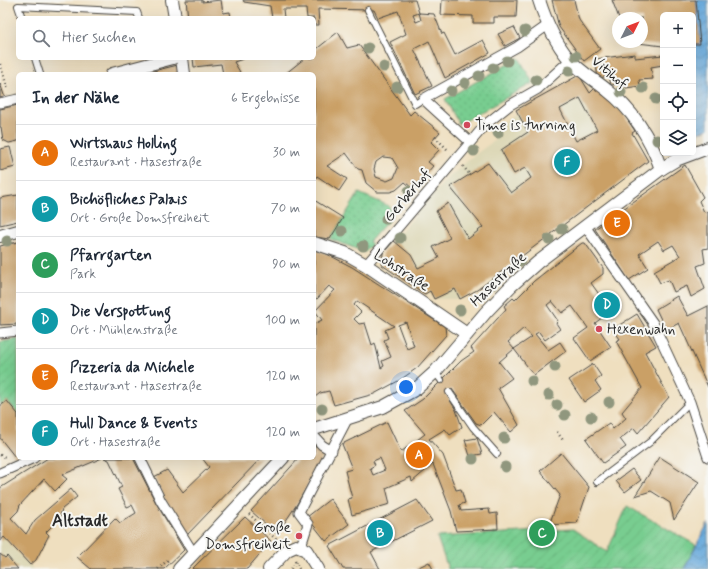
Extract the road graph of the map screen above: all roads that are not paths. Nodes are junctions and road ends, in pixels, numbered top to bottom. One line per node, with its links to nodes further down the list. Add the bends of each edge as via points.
1 (172, 0): 6 (street)
2 (538, 0): 7 (street, Vitihof)
3 (368, 10): 16 (lane, via 415,104)
4 (21, 16): 5 (lane, via 18,6 137,12)
5 (138, 16)
6 (175, 16)
7 (548, 25): 10 (street, Vitihof, via 557,44); 16 (street, via 518,48)
8 (36, 60): 12 (lane)
9 (182, 60): 14 (street)
10 (570, 60): 18 (street, Gerberhof, via 538,89 510,105 486,124); 20 (street, Vitihof, via 630,111 644,130)
11 (153, 61): 13 (street)
12 (39, 72)
13 (118, 72)
14 (184, 72)
15 (15, 99): 17 (street)
16 (423, 99): 18 (street)
17 (0, 103)
18 (470, 142): 25 (street, Gerberhof)
19 (704, 150): 20 (street, Hasestraße)
20 (661, 168): 21 (street, Hasestraße)
21 (585, 226): 28 (street, Hasestraße, via 511,286); 30 (street, via 653,323)
22 (16, 232): 23 (street)
23 (0, 236)
24 (316, 244): 25 (street, Lohstraße, via 345,253)
25 (366, 265): 28 (street, Lohstraße)
26 (16, 331): 27 (street)
27 (0, 333)
28 (467, 334): 31 (street, Hasestraße, via 438,376 383,407)
29 (449, 392): 35 (lane, via 473,427)
30 (690, 402): 36 (street); 41 (lane, via 650,442)
31 (348, 418): 32 (street, Hasestraße); 34 (street)
32 (316, 428)
33 (316, 438): 34 (street)
34 (332, 450): 42 (street, via 299,512 308,524)
35 (497, 454)
36 (708, 457)
37 (29, 460): 40 (street)
38 (141, 460): 43 (street, via 161,502)
39 (281, 460): 43 (street)
40 (0, 473)
41 (597, 482)
42 (301, 546): 45 (street, via 287,550); 46 (street)
43 (194, 554): 44 (street)
44 (179, 569)
45 (269, 569)
46 (318, 569)

